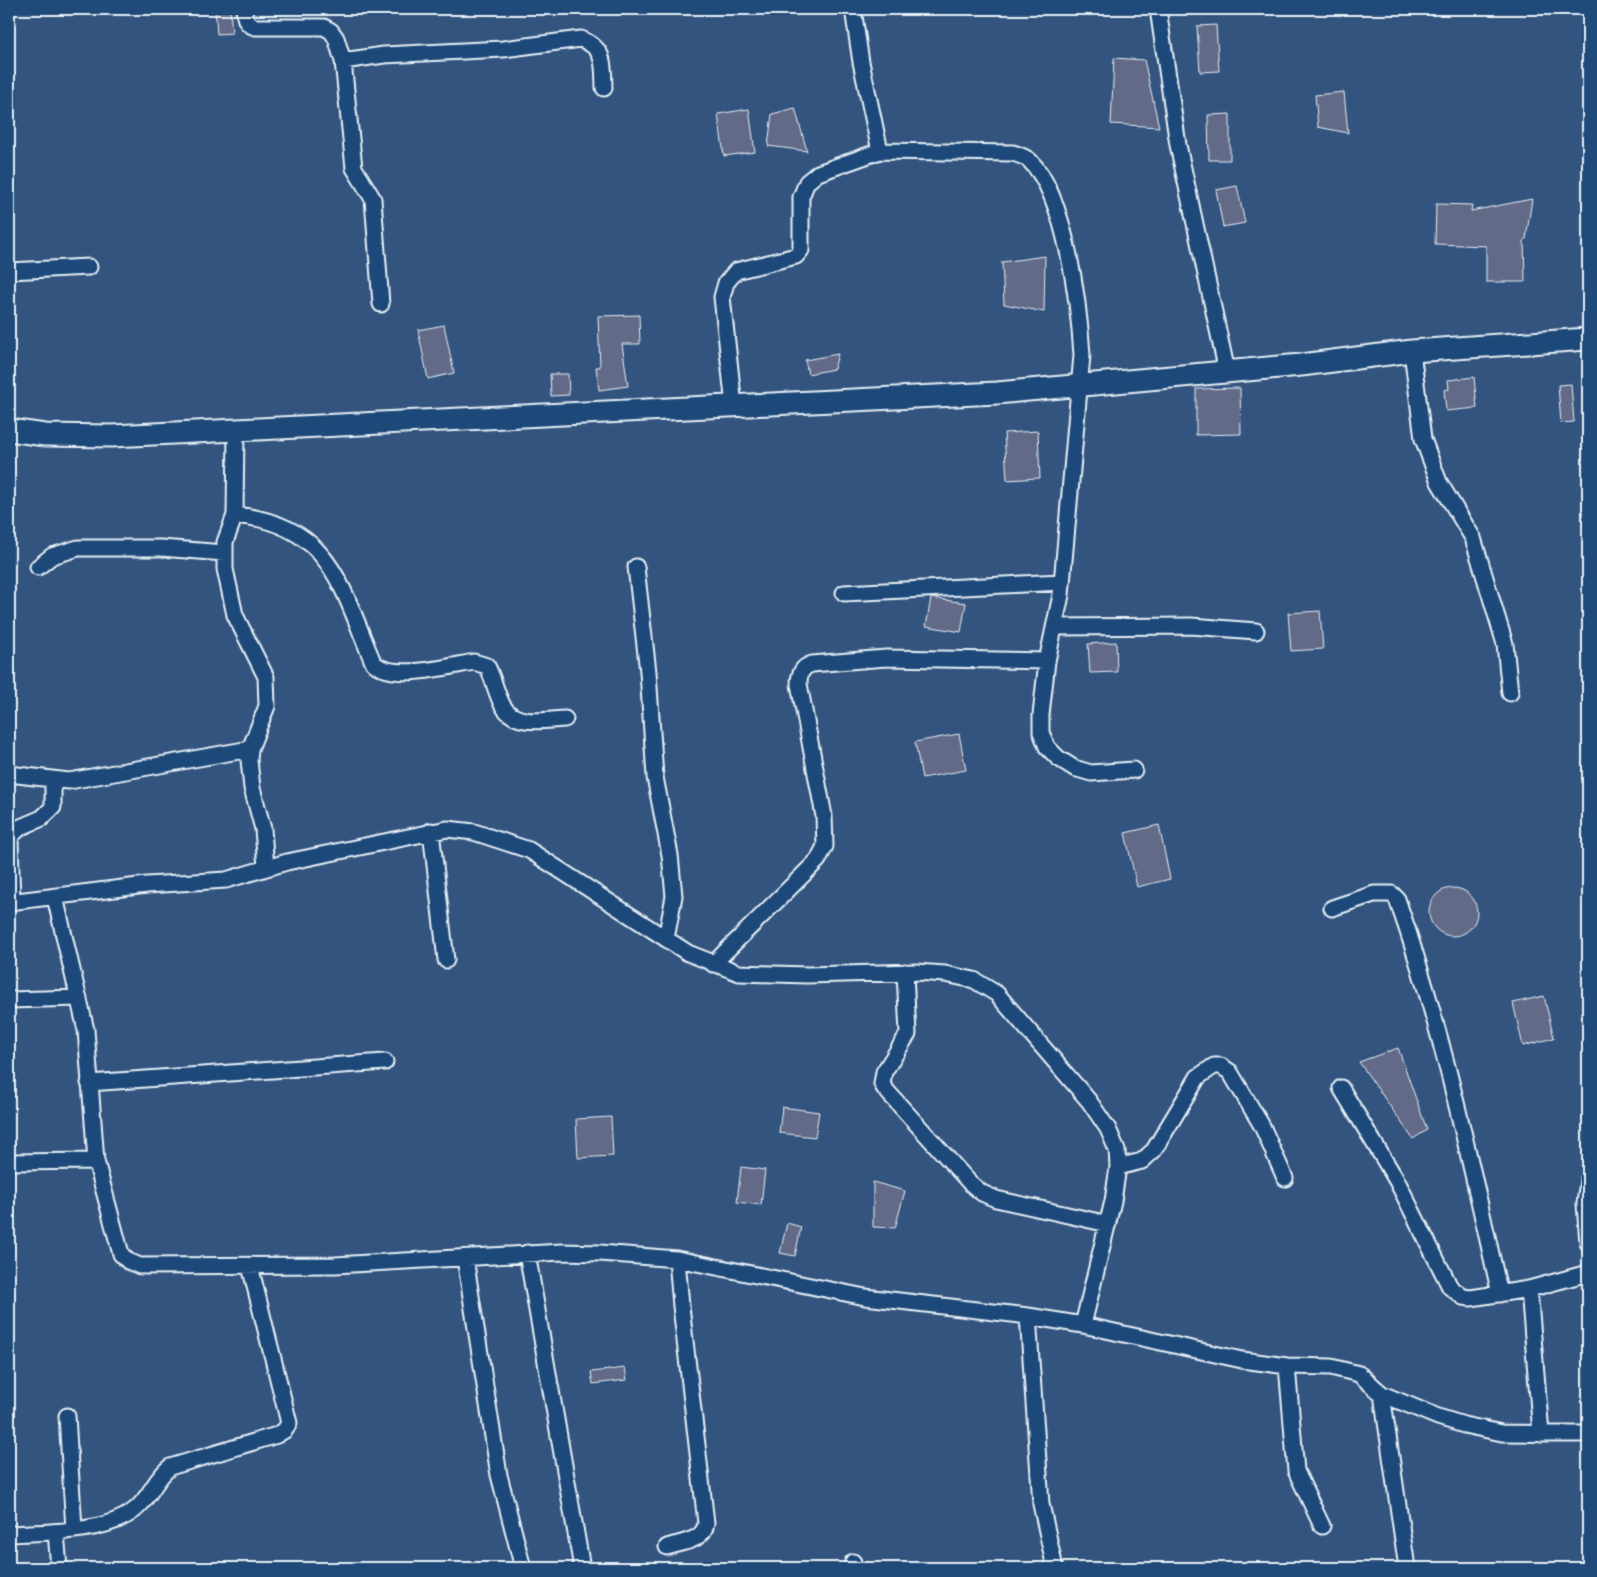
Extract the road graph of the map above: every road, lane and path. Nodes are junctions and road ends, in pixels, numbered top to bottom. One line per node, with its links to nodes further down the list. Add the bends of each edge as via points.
1 (244, 9): 4 (street, via 246,20 254,27 324,27 332,31)
2 (853, 9): 6 (street)
3 (1158, 9): 12 (street, via 1178,145)
4 (343, 61): 5 (street, via 503,49 581,38 601,52); 9 (street, via 354,168 370,191 374,207)
5 (604, 88)
6 (880, 151): 13 (street, via 1013,153 1029,159 1040,173 1062,227 1080,321); 14 (street, via 818,173 807,182 801,196 801,250 796,256 736,271 726,283 722,297)
7 (89, 267): 8 (street)
8 (9, 271)
9 (381, 304)
10 (1588, 339): 11 (street)
11 (1412, 351): 12 (street); 26 (street, via 1423,439 1439,482 1473,538 1505,644)
12 (1227, 372): 13 (street)
13 (1080, 386): 14 (street); 21 (street)
14 (734, 406): 16 (street)
15 (9, 430): 16 (street, via 45,435 102,436)
16 (236, 430): 17 (street)
17 (235, 515): 18 (street); 27 (street, via 276,524 313,545 342,585 377,666 395,673 474,662 487,666 503,707 514,717 526,721)
18 (224, 553): 19 (street, via 161,548 78,548 52,556); 28 (street, via 234,616 268,686 265,715)
19 (38, 566)
20 (636, 567): 37 (street, via 655,777 670,855 674,896)
21 (1062, 582): 22 (street); 23 (street)
22 (844, 593)
23 (1055, 627): 24 (street, via 1192,626); 25 (street)
24 (1256, 631)
25 (1047, 660): 29 (street, via 1040,715 1041,732 1047,747 1058,758 1090,773); 39 (street, via 886,658 806,666 799,676 799,684 824,816 825,846 818,860)
26 (1510, 693)
27 (565, 719)
28 (250, 749): 31 (street, via 70,781); 33 (street, via 250,774 262,829)
29 (1134, 770)
30 (9, 774): 31 (street)
31 (53, 780): 35 (street, via 53,807 42,818 17,830 10,840)
32 (431, 831): 33 (street); 37 (street, via 474,832 529,850); 38 (street)
33 (266, 868): 34 (street, via 226,880 147,885)
34 (55, 897): 35 (street); 41 (street)
35 (11, 902)
36 (1332, 908): 59 (street, via 1374,894 1392,894 1397,899 1462,1124)
37 (666, 939): 39 (street)
38 (446, 960)
39 (713, 964): 40 (street, via 739,973 763,975)
40 (905, 972): 48 (street, via 961,976 986,985 997,994 1100,1116 1117,1150); 51 (street, via 908,1034 884,1072 882,1084 886,1090 982,1193)
41 (79, 998): 42 (street); 44 (street, via 86,1030)
42 (9, 1000)
43 (385, 1062): 44 (street)
44 (89, 1083): 46 (street)
45 (1341, 1088): 59 (street, via 1397,1181 1450,1287 1463,1297)
46 (96, 1161): 47 (street); 56 (street, via 117,1242 128,1261 140,1266)
47 (9, 1162)
48 (1118, 1167): 49 (street, via 1142,1161 1154,1150 1198,1077 1214,1066 1221,1066 1230,1072 1262,1126); 51 (street)
49 (1285, 1178)
50 (1588, 1182): 52 (street, via 1585,1204)
51 (1108, 1224): 61 (street)
52 (1588, 1237)
53 (527, 1253): 54 (street); 55 (street, via 600,1252); 74 (street)
54 (464, 1258): 56 (street); 73 (street, via 499,1475)
55 (677, 1259): 60 (street, via 865,1297); 71 (street, via 706,1523 701,1535)
56 (250, 1266): 68 (street, via 289,1423 285,1430 170,1467 131,1514 106,1524)
57 (1588, 1273): 58 (street)
58 (1529, 1289): 59 (street); 65 (street)
59 (1500, 1294)
60 (1028, 1316): 61 (street); 75 (street, via 1041,1504)
61 (1082, 1325): 62 (street, via 1242,1360)
62 (1287, 1366): 63 (street, via 1331,1367 1359,1374); 67 (street, via 1296,1471)
63 (1382, 1394): 65 (street, via 1464,1424 1502,1432); 76 (street)
64 (67, 1416): 68 (street)
65 (1541, 1434): 66 (street)
66 (1588, 1434)
67 (1322, 1526)
68 (74, 1529): 69 (street)
69 (56, 1532): 70 (street); 72 (street)
70 (9, 1534)
71 (667, 1547)
72 (59, 1568)
73 (523, 1568)
74 (582, 1568)
75 (1055, 1568)
76 (1407, 1568)

